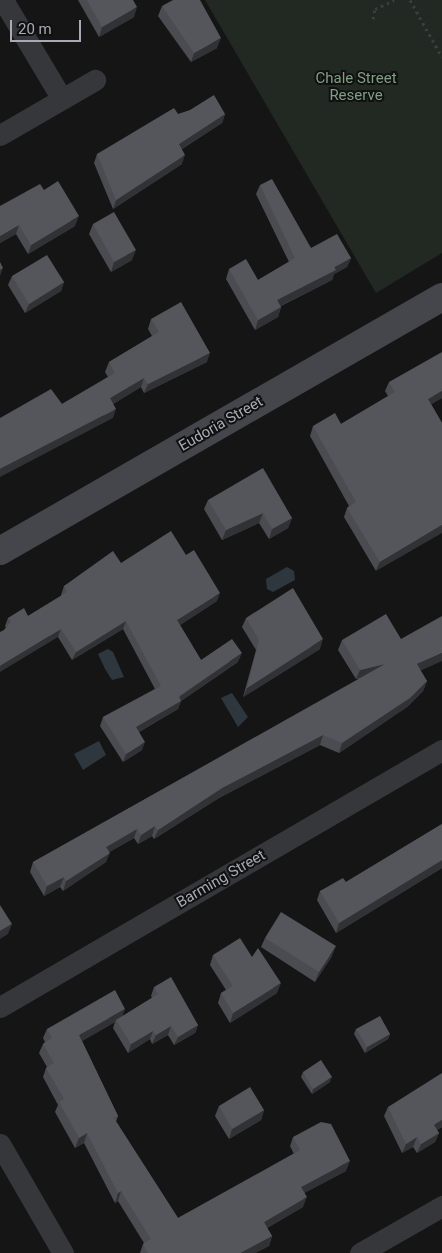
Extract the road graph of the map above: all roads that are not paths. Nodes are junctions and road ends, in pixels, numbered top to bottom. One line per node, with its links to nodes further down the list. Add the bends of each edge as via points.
1 (3, 0): 3 (street)
2 (94, 80): 3 (street)
3 (62, 99): 4 (street)
4 (0, 134)
5 (442, 296): 6 (main road, Eudoria Street)
6 (0, 551)
7 (442, 750): 8 (street, Barming Street)
8 (0, 1007)
9 (0, 1144): 11 (street)
10 (442, 1206): 12 (street)
11 (63, 1253)
12 (360, 1253)

